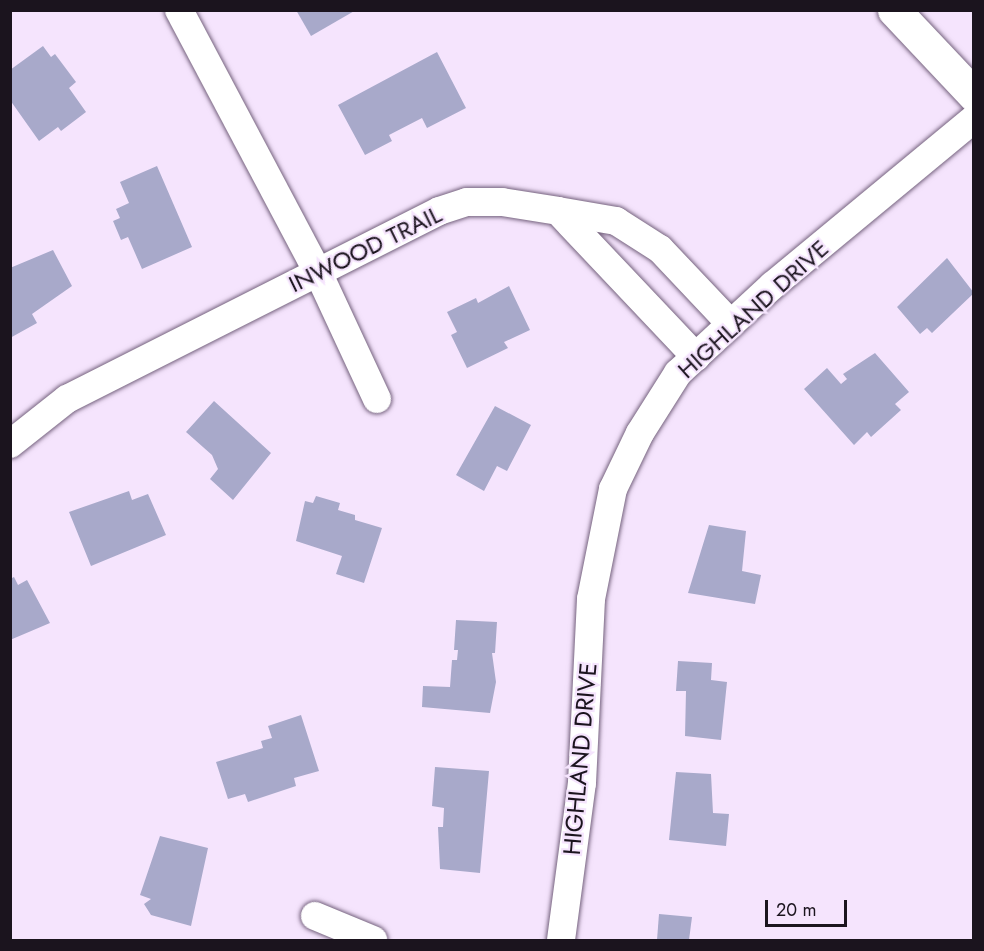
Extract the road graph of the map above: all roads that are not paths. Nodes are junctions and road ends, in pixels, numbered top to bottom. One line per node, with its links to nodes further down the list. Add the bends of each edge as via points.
1 (179, 10): 6 (street)
2 (894, 10): 3 (main road)
3 (974, 95)
4 (974, 120): 7 (street, HIGHLAND DRIVE)
5 (558, 211): 6 (street, INWOOD TRAIL, via 502,202 467,202 438,211); 7 (street, INWOOD TRAIL, via 616,221 660,249); 8 (street)
6 (318, 272): 9 (street); 10 (street, INWOOD TRAIL, via 67,399)
7 (731, 324): 8 (street, HIGHLAND DRIVE)
8 (696, 357): 13 (street, HIGHLAND DRIVE, via 678,373 640,433 613,489 591,599 582,783)
9 (376, 399)
10 (10, 444)
11 (315, 916): 12 (street)
12 (373, 940)
13 (561, 940)

